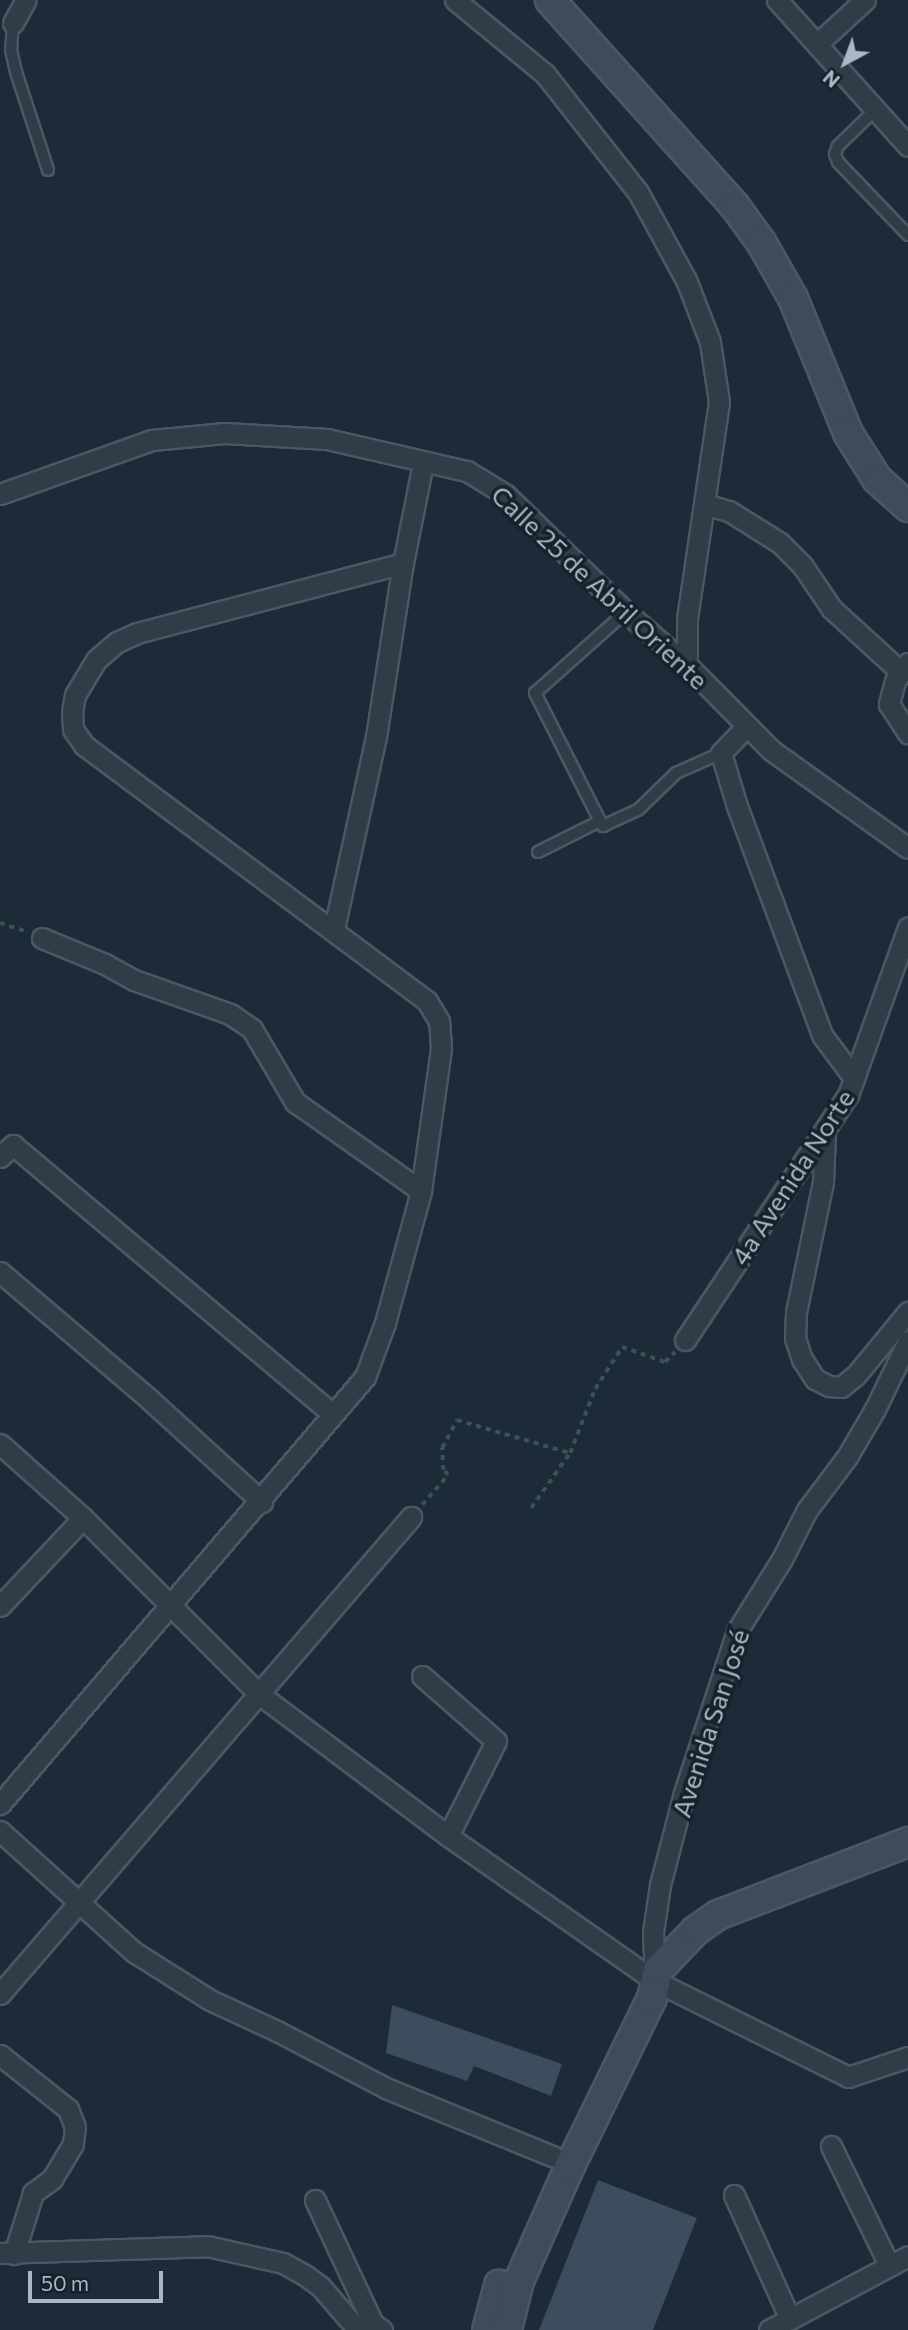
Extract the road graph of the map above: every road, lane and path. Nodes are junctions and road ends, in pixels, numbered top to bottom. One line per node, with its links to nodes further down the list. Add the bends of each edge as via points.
1 (26, 0): 6 (street)
2 (455, 0): 14 (street, via 545,74 638,192 687,282 710,342 719,402)
3 (550, 0): 15 (main road, via 734,205 761,242 793,298 848,433 877,479)
4 (777, 0): 7 (street)
5 (865, 0): 7 (street)
6 (13, 23): 10 (lane, via 11,50 16,72)
7 (817, 44): 8 (street)
8 (875, 110): 9 (street); 11 (lane, via 835,154)
9 (908, 146)
10 (48, 170)
11 (908, 235)
12 (423, 463): 13 (street, Calle 25 de Abril Oriente, via 327,439 225,433 152,440); 16 (street); 17 (street, Calle 25 de Abril Oriente, via 467,471 506,495)
13 (0, 494)
14 (704, 504): 18 (street, via 687,621); 19 (street, via 729,510 780,543 802,565 832,609)
15 (908, 507)
16 (403, 564): 28 (street, via 376,737); 28 (street, via 137,633 96,660 75,695 74,729 96,755)
17 (626, 612): 18 (street, Calle 25 de Abril Oriente); 23 (lane, via 535,693)
18 (687, 665): 20 (street, Calle 25 de Abril Oriente)
19 (904, 668): 21 (street, via 889,704)
20 (746, 727): 22 (street); 24 (street, Calle 25 de Abril Oriente, via 771,750)
21 (908, 733)
22 (721, 753): 23 (lane, via 676,773 638,810 603,826); 30 (street, via 821,1035)
23 (600, 821): 25 (lane)
24 (906, 842)
25 (538, 852)
26 (0, 923): 29 (path)
27 (908, 927): 30 (street, 4a Avenida Norte)
28 (334, 929): 33 (street, via 427,1001 439,1021 441,1048)
29 (42, 938): 33 (street, via 134,980 230,1013 252,1029 295,1102)
30 (855, 1078): 31 (street, 4a Avenida Norte)
31 (825, 1134): 35 (street, via 823,1182 796,1312 795,1338 802,1359 815,1379 841,1387); 36 (street, 4a Avenida Norte)
32 (0, 1157): 38 (street, via 13,1145)
33 (421, 1191): 38 (street, via 385,1324 365,1377)
34 (2, 1280): 41 (street, via 149,1399)
35 (908, 1312)
36 (685, 1340): 40 (path, via 665,1362 622,1347 595,1389)
37 (908, 1341): 54 (street, Avenida San José, via 847,1457 807,1510 737,1630 684,1793 660,1885 653,1932)
38 (331, 1413): 41 (street)
39 (0, 1444): 44 (street)
40 (570, 1453): 42 (path); 43 (path, via 457,1419 442,1448 443,1471 448,1475)
41 (262, 1502): 46 (street)
42 (531, 1508)
43 (411, 1517): 48 (street)
44 (83, 1518): 45 (street); 46 (street)
45 (0, 1606)
46 (168, 1606): 48 (street); 49 (street)
47 (422, 1676): 51 (street, via 496,1741)
48 (259, 1694): 51 (street); 53 (street)
49 (0, 1804)
50 (0, 1831): 53 (street)
51 (448, 1836): 54 (street)
52 (908, 1842): 54 (main road, via 718,1915 673,1952)
53 (79, 1902): 55 (street); 59 (street, via 134,1952 210,2000 388,2089)
54 (655, 1981): 57 (street, via 848,2077); 59 (main road, via 633,1994); 69 (main road, via 652,1998 519,2281)
55 (0, 1994)
56 (0, 2055): 62 (street, via 68,2109 75,2127 73,2144 52,2179 33,2193)
57 (908, 2057)
58 (831, 2146): 64 (street)
59 (555, 2157): 68 (main road, via 503,2273)
60 (734, 2196): 65 (street)
61 (315, 2200): 67 (street, via 373,2324)
62 (7, 2254): 66 (street, via 187,2246 283,2263 320,2286)
63 (908, 2256): 64 (street)
64 (889, 2265): 65 (street)
65 (790, 2319): 70 (street)
66 (358, 2330)
67 (382, 2330)
68 (487, 2330)
69 (507, 2330)
70 (769, 2330)

